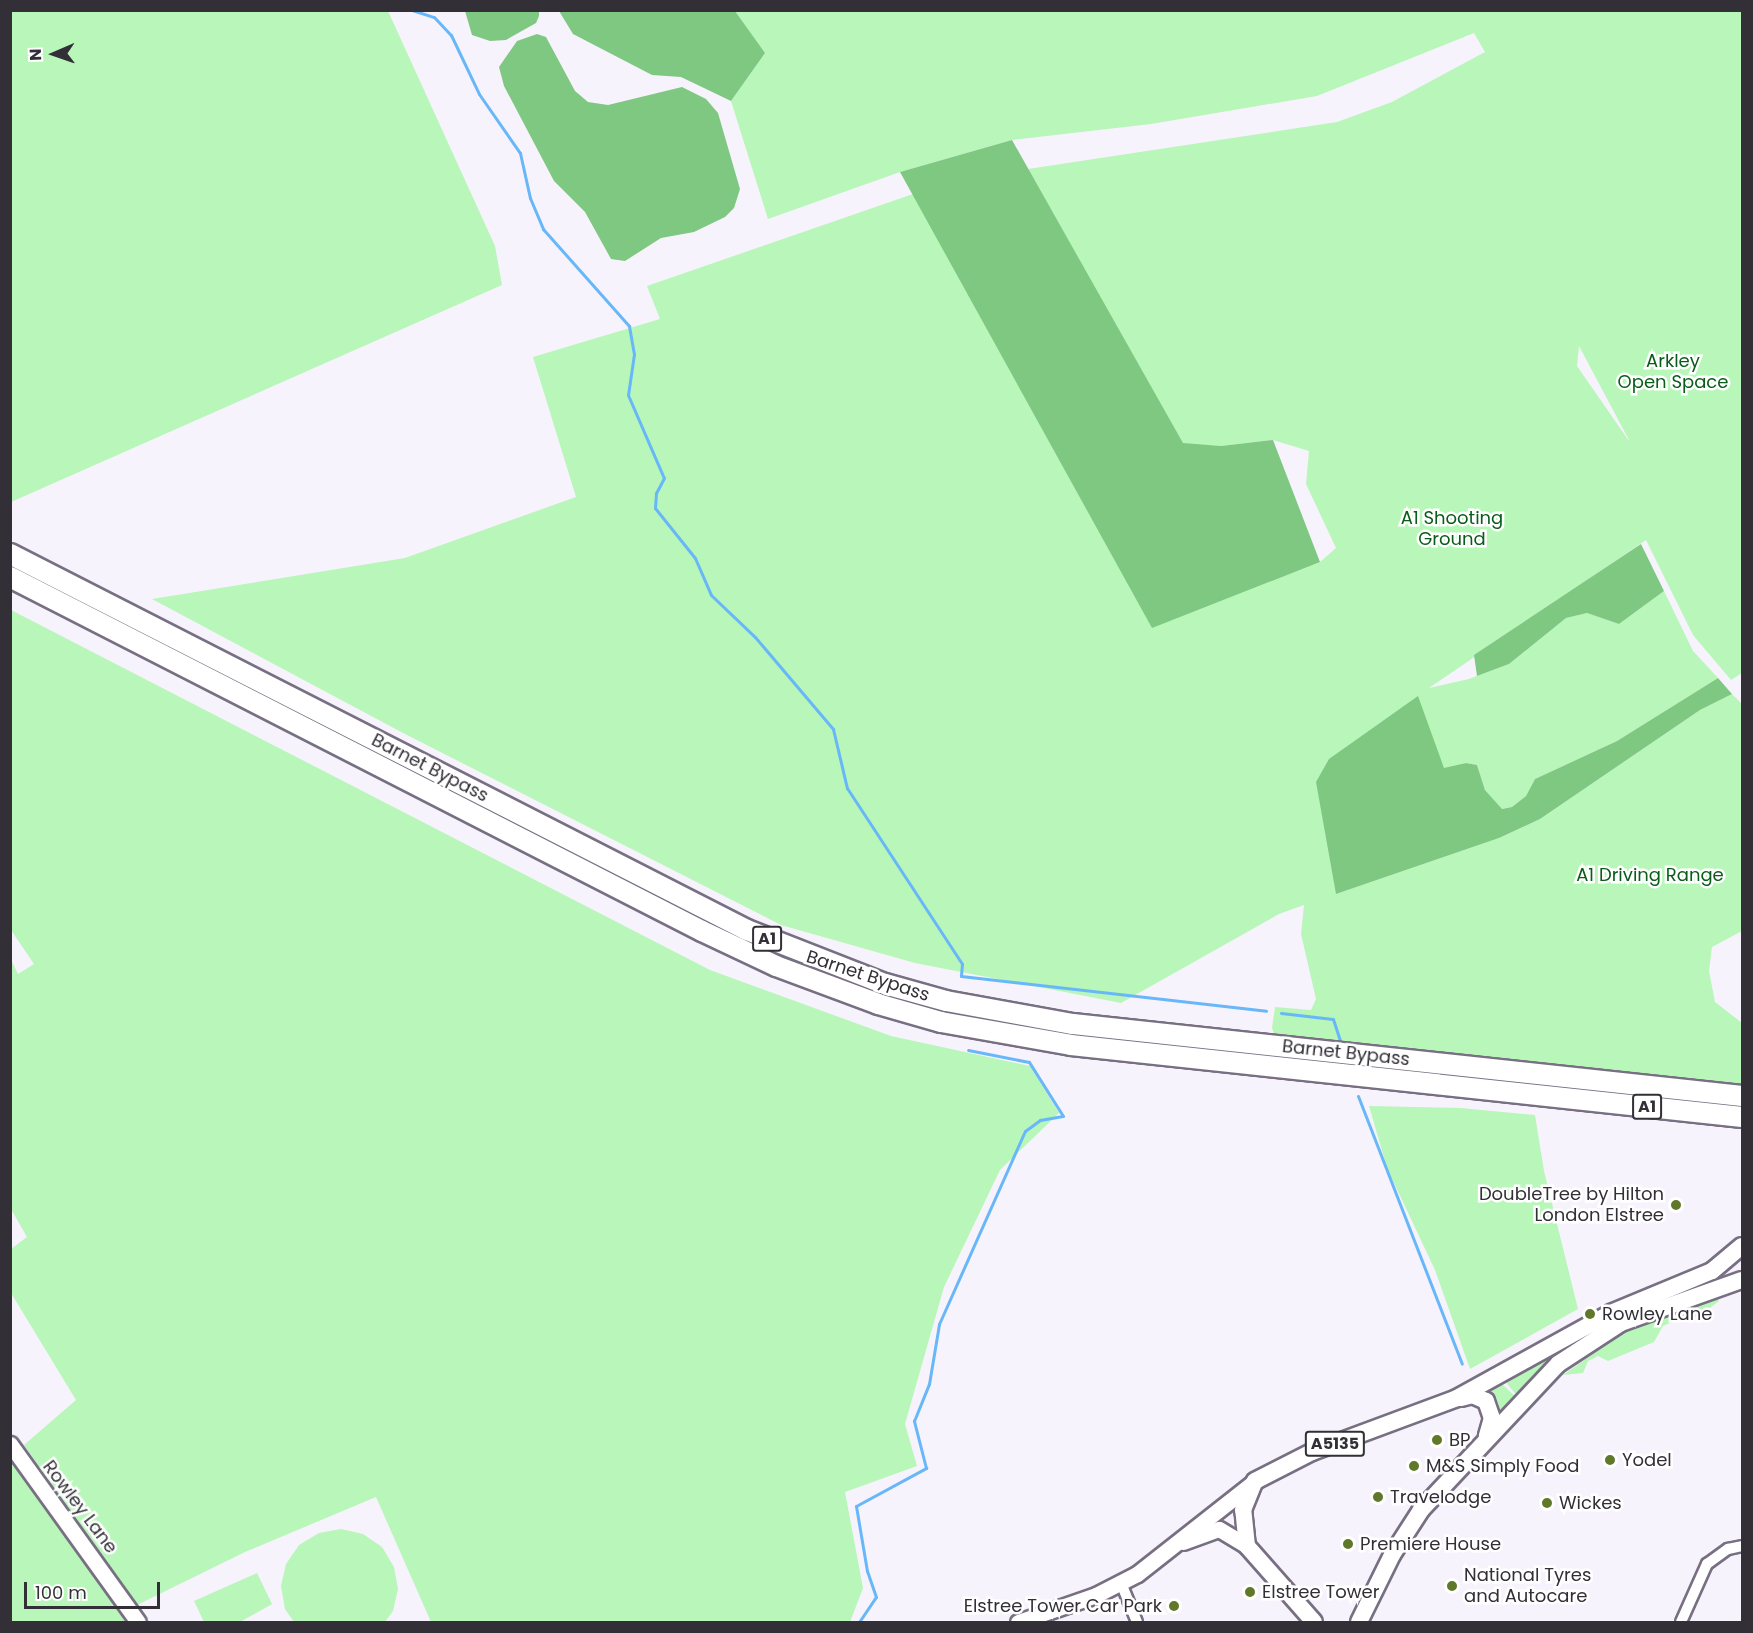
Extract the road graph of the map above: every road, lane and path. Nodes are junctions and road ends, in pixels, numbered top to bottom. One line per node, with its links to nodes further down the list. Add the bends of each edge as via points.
1 (10, 554): 3 (highway, Barnet Bypass / A1, via 747,930 885,984 946,1001 1073,1024)
2 (10, 577): 4 (highway, Barnet Bypass / A1, via 702,931 819,983 878,1004 941,1022 1071,1045)
3 (1743, 1096)
4 (1743, 1117)
5 (1743, 1246): 7 (main road, A5135, via 1712,1271 1611,1313)
6 (1743, 1280): 8 (main road, via 1621,1323 1594,1337 1558,1364)
7 (1457, 1398): 8 (main road, A5135, via 1472,1395 1486,1401 1492,1418); 10 (main road, A5135, via 1312,1452)
8 (1487, 1437): 15 (main road, via 1414,1518)
9 (10, 1444): 16 (street, Rowley Lane)
10 (1255, 1481): 11 (street, via 1210,1514); 12 (main road, via 1243,1510)
11 (1183, 1542): 12 (street, via 1219,1529); 14 (street)
12 (1247, 1546): 19 (main road)
13 (1743, 1546): 22 (street, via 1717,1554 1707,1564)
14 (1121, 1583): 17 (street); 18 (street)
15 (1367, 1605): 20 (main road); 21 (main road)
16 (138, 1623)
17 (1018, 1623)
18 (1137, 1623)
19 (1314, 1623)
20 (1352, 1623)
21 (1359, 1623)
22 (1681, 1623)

